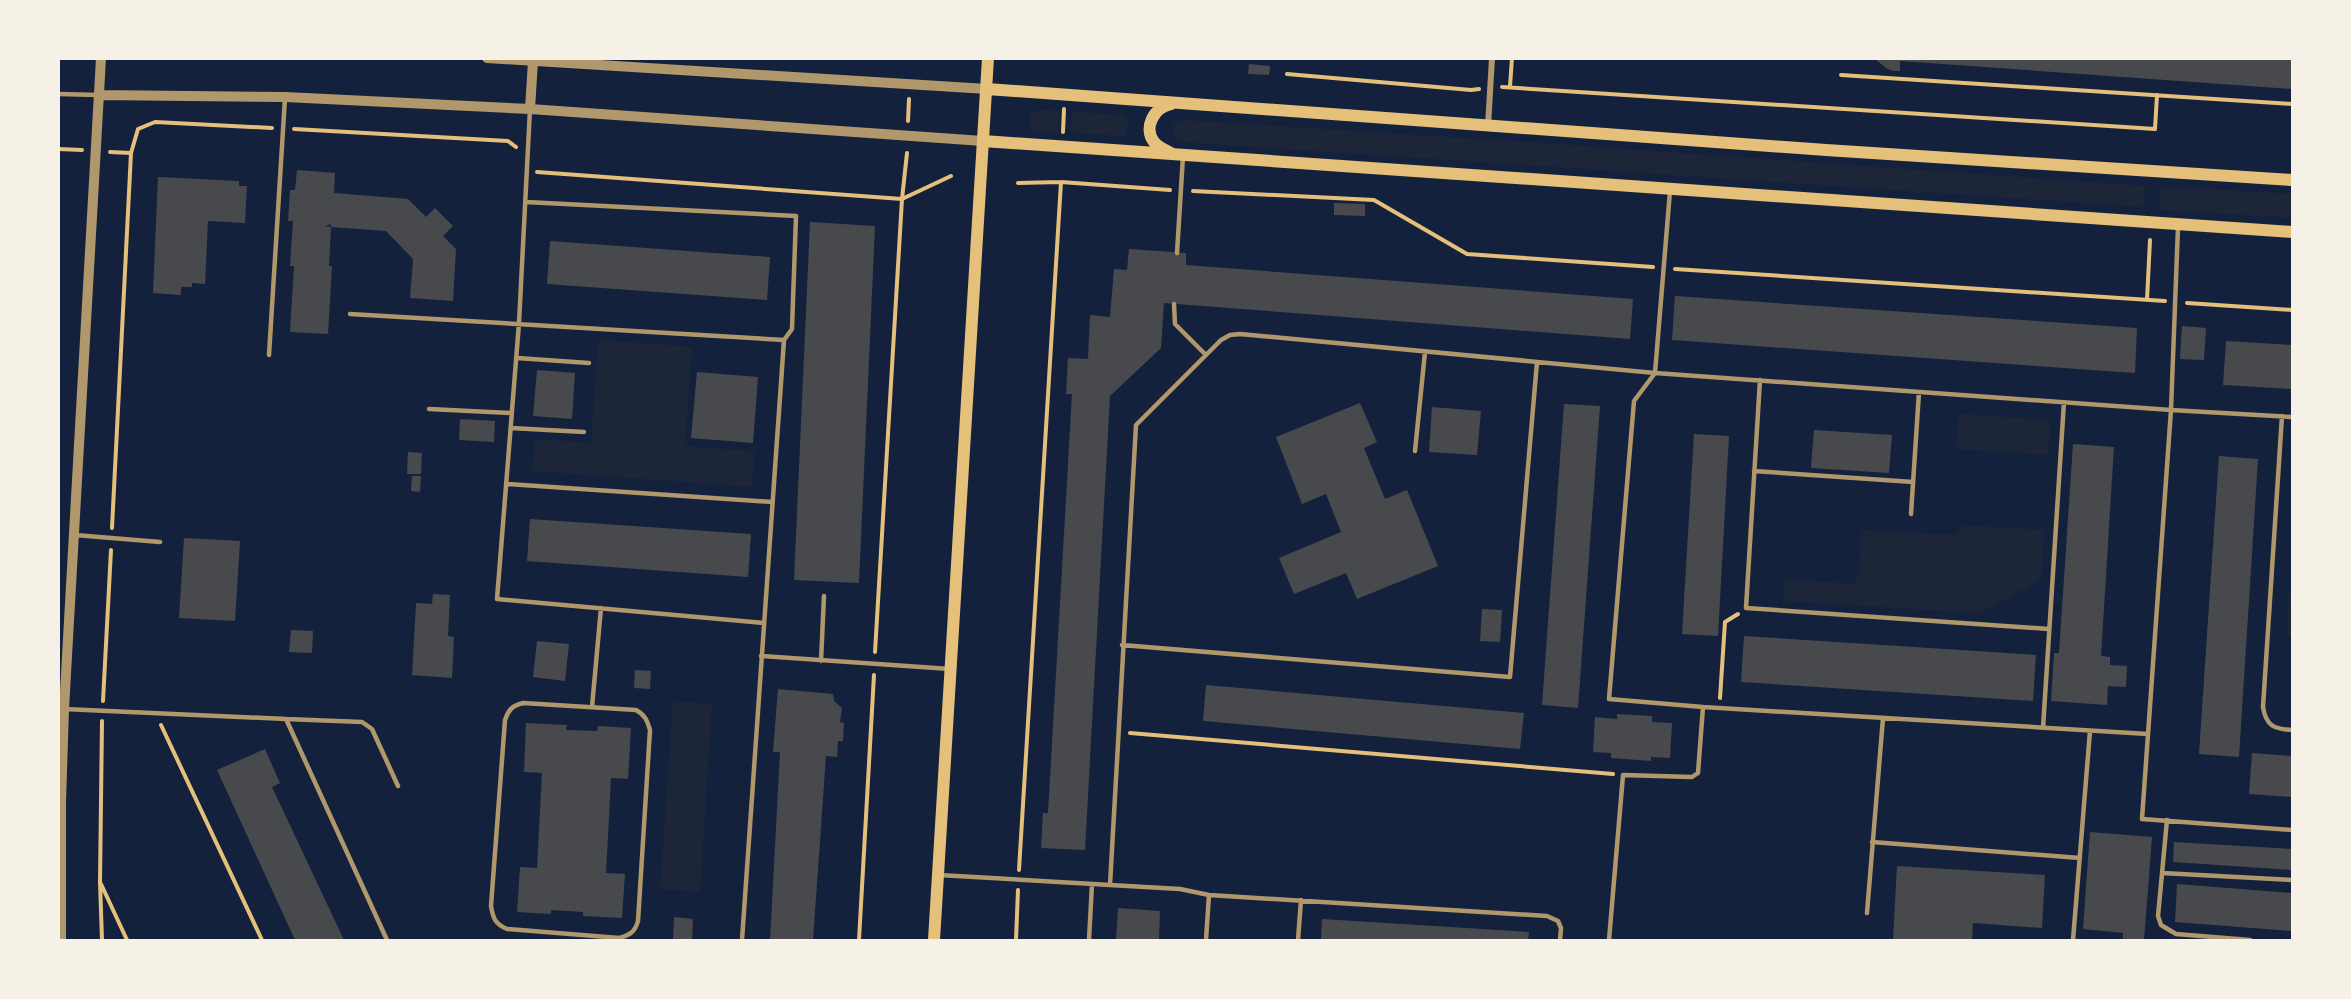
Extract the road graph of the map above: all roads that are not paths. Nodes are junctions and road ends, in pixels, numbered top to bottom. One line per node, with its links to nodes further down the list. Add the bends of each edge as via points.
1 (101, 58): 8 (street)
2 (487, 58): 5 (street)
3 (988, 58): 6 (main road)
4 (1492, 58): 12 (street)
5 (533, 61): 6 (street); 11 (street)
6 (987, 89): 10 (main road); 13 (main road)
7 (58, 94): 8 (lane)
8 (99, 95): 9 (street); 48 (street)
9 (285, 97): 11 (street); 27 (lane)
10 (1178, 103): 12 (main road); 14 (main road, via 1158,109 1150,128 1155,143)
11 (530, 109): 13 (street); 17 (lane)
12 (1488, 126): 15 (main road)
13 (983, 141): 14 (main road); 57 (main road)
14 (1178, 155): 16 (main road); 20 (lane)
15 (2292, 180)
16 (1670, 190): 18 (main road); 31 (lane)
17 (526, 202): 23 (lane); 24 (lane, via 795,216 792,329)
18 (2178, 224): 19 (main road); 36 (lane)
19 (2292, 232)
20 (1177, 253)
21 (1174, 304): 26 (lane, via 1175,324)
22 (350, 314): 23 (lane)
23 (519, 323): 24 (lane); 28 (lane)
24 (784, 340): 46 (lane)
25 (1425, 351): 26 (lane, via 1240,334 1230,335); 29 (lane); 42 (lane)
26 (1205, 354): 54 (lane, via 1136,425)
27 (269, 356)
28 (517, 357): 30 (lane); 37 (lane)
29 (1537, 362): 31 (lane); 54 (lane, via 1510,677)
30 (589, 363)
31 (1655, 372): 32 (lane); 58 (lane, via 1634,401 1609,699)
32 (1760, 380): 33 (lane); 43 (lane)
33 (1918, 392): 34 (lane); 44 (lane)
34 (2064, 402): 36 (lane); 53 (lane)
35 (429, 409): 37 (lane)
36 (2171, 410): 38 (lane); 66 (lane)
37 (513, 413): 40 (lane)
38 (2282, 416): 39 (lane); 64 (lane, via 2263,707 2272,726)
39 (2292, 417)
40 (511, 428): 41 (lane); 45 (lane)
41 (584, 432)
42 (1415, 451)
43 (1755, 471): 44 (lane); 53 (lane, via 1746,609)
44 (1913, 482): 47 (lane)
45 (507, 484): 46 (lane); 51 (lane, via 497,599)
46 (772, 502): 52 (lane)
47 (1911, 514)
48 (73, 535): 49 (lane); 60 (street)
49 (160, 542)
50 (824, 596): 56 (lane)
51 (601, 608): 52 (lane); 59 (lane)
52 (764, 623): 55 (lane)
53 (2049, 629): 63 (lane)
54 (1122, 645): 76 (lane)
55 (761, 656): 56 (lane); 82 (lane)
56 (821, 661): 57 (lane)
57 (951, 669): 73 (main road)
58 (1703, 707): 61 (lane); 88 (lane, via 1698,772 1692,777 1623,775)
59 (592, 708): 59 (lane, via 636,710 643,714 650,730 636,930 619,938 499,926 491,906 508,710 523,703)
60 (64, 709): 62 (lane); 80 (street)
61 (1883, 717): 63 (lane); 70 (lane)
62 (286, 719): 67 (lane, via 368,725); 81 (lane)
63 (2043, 728): 65 (lane)
64 (2292, 730)
65 (2090, 731): 66 (lane); 71 (lane)
66 (2148, 734): 68 (lane, via 2142,819)
67 (398, 786)
68 (2167, 820): 69 (lane); 72 (lane)
69 (2292, 830)
70 (1872, 842): 71 (lane); 79 (lane)
71 (2080, 858): 89 (lane)
72 (2162, 873): 74 (lane); 90 (lane, via 2158,916 2169,932)
73 (939, 875): 75 (lane); 83 (main road)
74 (2292, 880)
75 (1092, 884): 76 (lane); 84 (lane)
76 (1110, 885): 77 (lane, via 1180,889)
77 (1209, 895): 78 (lane); 85 (lane)
78 (1301, 900): 86 (lane); 87 (lane, via 1547,916 1558,921)
79 (1867, 913)
80 (61, 940)
81 (387, 940)
82 (742, 940)
83 (934, 940)
84 (1089, 940)
85 (1206, 940)
86 (1298, 940)
87 (1560, 940)
88 (1609, 940)
89 (2073, 940)
90 (2250, 940)

